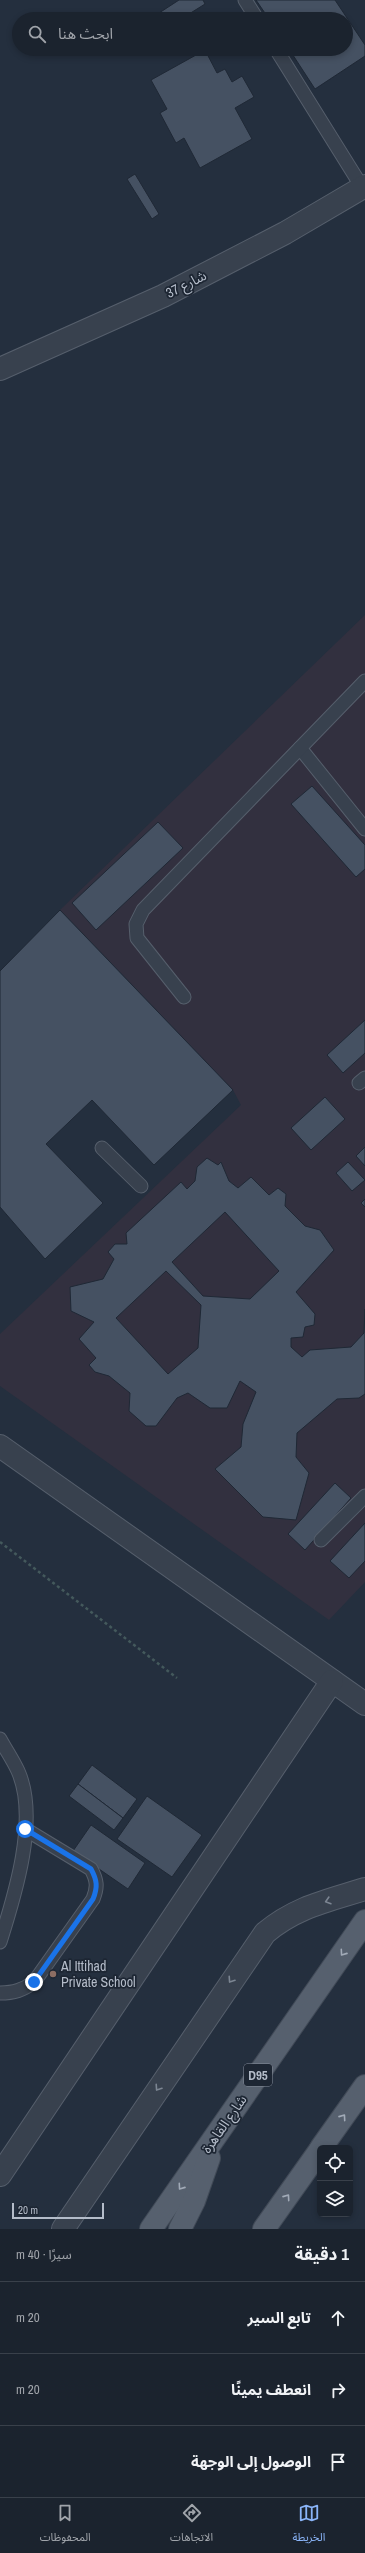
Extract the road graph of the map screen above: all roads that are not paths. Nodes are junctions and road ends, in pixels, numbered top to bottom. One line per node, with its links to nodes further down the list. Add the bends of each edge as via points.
1 (245, 0): 2 (lane)
2 (253, 12)
3 (280, 56): 4 (lane)
4 (363, 186): 5 (street, شارع 37, via 285,233 163,296)
5 (0, 369)
6 (365, 681): 7 (lane)
7 (300, 748): 8 (lane); 9 (lane, via 143,910 136,924 137,938)
8 (365, 829)
9 (184, 997)
10 (102, 1148): 11 (lane)
11 (141, 1186)
12 (0, 1446): 15 (street)
13 (365, 1496): 14 (lane)
14 (321, 1540)
15 (332, 1681): 16 (street); 27 (street)
16 (365, 1704)
17 (0, 1739): 18 (lane, via 18,1772 27,1814)
18 (25, 1829): 21 (lane, via 22,1855); 22 (lane, via 91,1869 96,1878 97,1889 93,1899 34,1982 11,1993)
19 (365, 1889): 28 (street, one-way to 28, via 303,1908 282,1918 265,1933)
20 (365, 1921): 24 (main road, شارع القاهرة / D95, one-way to 24)
21 (0, 1942)
22 (0, 1993)
23 (365, 2086): 25 (main road, one-way to 23)
24 (215, 2138): 29 (main road, شارع القاهرة / D95, one-way to 29); 30 (main road, via 194,2201)
25 (324, 2145)
26 (317, 2155): 31 (main road, one-way to 26)
27 (0, 2175)
28 (63, 2229)
29 (151, 2229)
30 (180, 2229)
31 (264, 2229)

